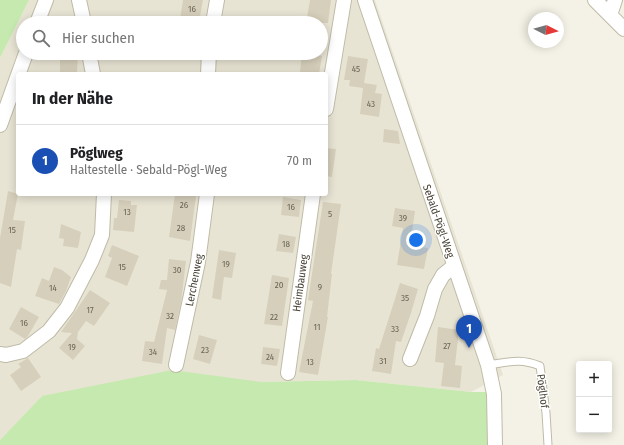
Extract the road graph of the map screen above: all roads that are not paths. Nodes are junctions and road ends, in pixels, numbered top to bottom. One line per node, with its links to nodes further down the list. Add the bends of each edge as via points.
1 (46, 0): 9 (street)
2 (79, 0): 10 (street)
3 (217, 0): 11 (street)
4 (344, 0): 20 (street)
5 (366, 0): 25 (street, Sebald-Pögl-Weg)
6 (595, 0): 8 (street)
7 (615, 0): 8 (street)
8 (610, 15): 12 (street)
9 (40, 16)
10 (82, 16)
11 (214, 16)
12 (624, 29)
13 (23, 60): 16 (street)
14 (90, 60): 17 (street)
15 (209, 60): 18 (street)
16 (19, 72)
17 (93, 72)
18 (208, 72)
19 (16, 81): 21 (street)
20 (328, 97)
21 (0, 125)
22 (104, 196): 26 (street, via 102,235 68,308 49,331 23,351)
23 (207, 196): 28 (street, Lerchenweg, via 198,262)
24 (313, 196): 30 (street, Heimbauweg)
25 (454, 266): 27 (street, via 443,275 435,289); 29 (street, Sebald-Pögl-Weg)
26 (0, 354)
27 (410, 359)
28 (176, 365)
29 (488, 365): 31 (street, Sebald-Pögl-Weg, via 494,394); 32 (lane, Pöglhof, via 517,361 540,366)
30 (288, 373)
31 (495, 445)
32 (548, 445)

